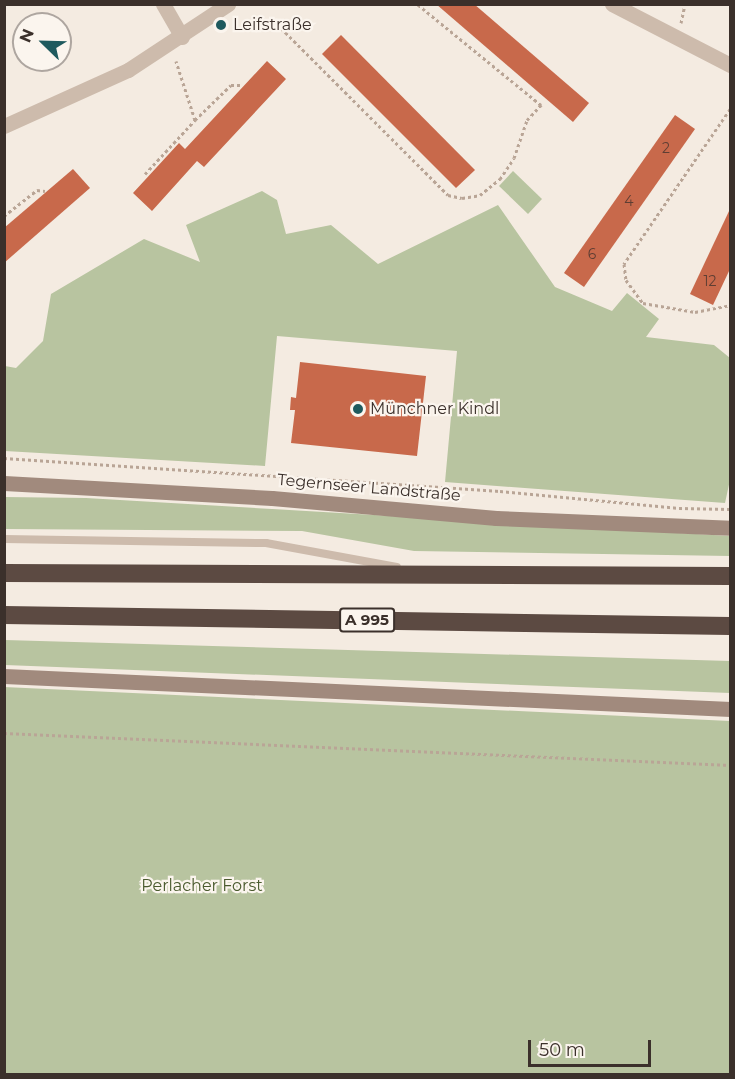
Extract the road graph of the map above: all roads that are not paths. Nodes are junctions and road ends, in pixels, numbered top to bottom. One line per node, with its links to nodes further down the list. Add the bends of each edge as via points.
1 (163, 4): 4 (street)
2 (228, 4): 4 (street)
3 (612, 4): 5 (street)
4 (182, 37): 6 (street, via 128,70)
5 (730, 65)
6 (4, 126)
7 (4, 483): 8 (main road, Tegernseer Landstraße, via 272,498 496,518)
8 (730, 528)
9 (4, 539): 11 (lane, via 267,543)
10 (4, 573): 11 (highway)
11 (437, 574): 12 (highway)
12 (730, 576)
13 (4, 615): 14 (highway, A 995)
14 (730, 626)
15 (4, 676): 16 (main road)
16 (730, 709)

